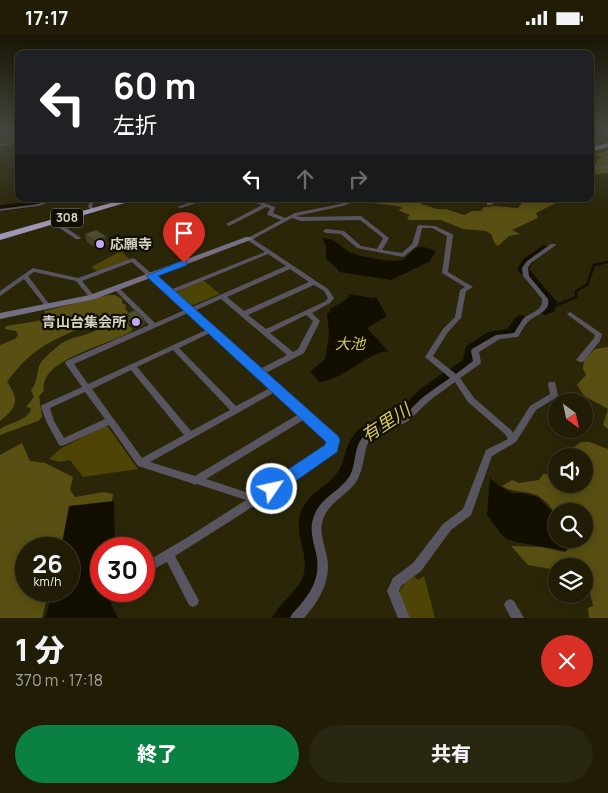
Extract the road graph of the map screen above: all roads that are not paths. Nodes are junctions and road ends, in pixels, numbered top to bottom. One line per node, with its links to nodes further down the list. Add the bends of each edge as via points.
1 (608, 166): 2 (street)
2 (594, 168)
3 (46, 202): 14 (street)
4 (92, 202): 13 (street)
5 (121, 202): 13 (highway, 308)
6 (196, 202): 12 (street)
7 (258, 202): 11 (street)
8 (346, 202): 15 (street, via 305,211)
9 (493, 202): 10 (street)
10 (489, 204)
11 (266, 205): 16 (street, via 273,208 270,214); 18 (street)
12 (179, 207)
13 (92, 209): 17 (highway, 308)
14 (0, 210)
15 (293, 217): 16 (street); 24 (street, via 361,218 386,238)
16 (285, 220): 22 (street)
17 (54, 222): 20 (highway, 308); 21 (street)
18 (229, 224)
19 (326, 231): 24 (street, via 342,232 359,247)
20 (0, 237)
21 (78, 238)
22 (249, 239): 25 (street); 28 (street)
23 (553, 245): 50 (street, via 525,268 526,276 545,299 544,308 526,320 516,335 498,337 475,351 477,363)
24 (379, 250): 50 (street, via 405,255 415,245 421,225 450,235 445,273 470,287 463,290 458,318 445,331 429,357)
25 (269, 252): 26 (street); 32 (street)
26 (291, 266): 30 (street); 34 (street)
27 (25, 276): 29 (street, via 35,270); 33 (street); 36 (street)
28 (151, 276): 29 (street, via 133,260); 31 (street); 32 (street)
29 (78, 280): 35 (street)
30 (314, 282): 38 (street, via 331,297 328,302); 40 (street)
31 (117, 289): 35 (street); 42 (street)
32 (170, 292): 37 (street)
33 (0, 294)
34 (222, 296): 37 (street); 40 (street)
35 (92, 297): 36 (street)
36 (48, 306): 41 (street)
37 (190, 310): 42 (street); 43 (street)
38 (307, 312): 44 (street); 46 (street, via 317,321 301,351)
39 (570, 314): 47 (street, via 599,334)
40 (244, 315): 44 (street)
41 (0, 316)
42 (153, 325): 52 (street, via 70,361)
43 (211, 330): 45 (street); 49 (street)
44 (266, 332): 46 (street)
45 (174, 347): 48 (street); 54 (street)
46 (293, 356): 49 (street)
47 (580, 360)
48 (132, 366): 52 (street); 57 (street)
49 (259, 373): 53 (street)
50 (456, 378): 58 (street, via 471,399); 66 (street, via 425,400 406,419 366,439 354,477 332,496 320,512 316,533 323,576 319,588)
51 (552, 384): 58 (street, via 554,395 534,408)
52 (86, 387): 56 (street); 56 (street, via 45,407 62,443)
53 (276, 388): 54 (street); 55 (street)
54 (235, 410): 57 (street)
55 (305, 415): 60 (street); 61 (street, via 333,440 332,448)
56 (109, 421): 59 (street)
57 (190, 436): 59 (street)
58 (513, 440): 67 (street, via 489,453 467,512 447,527 417,567 397,582 392,591)
59 (141, 463): 60 (street)
60 (195, 481): 61 (street)
61 (256, 499): 62 (street)
62 (169, 555): 63 (street); 64 (street)
63 (155, 563)
64 (193, 601)
65 (510, 605): 68 (street)
66 (296, 618)
67 (404, 618)
68 (518, 618)

